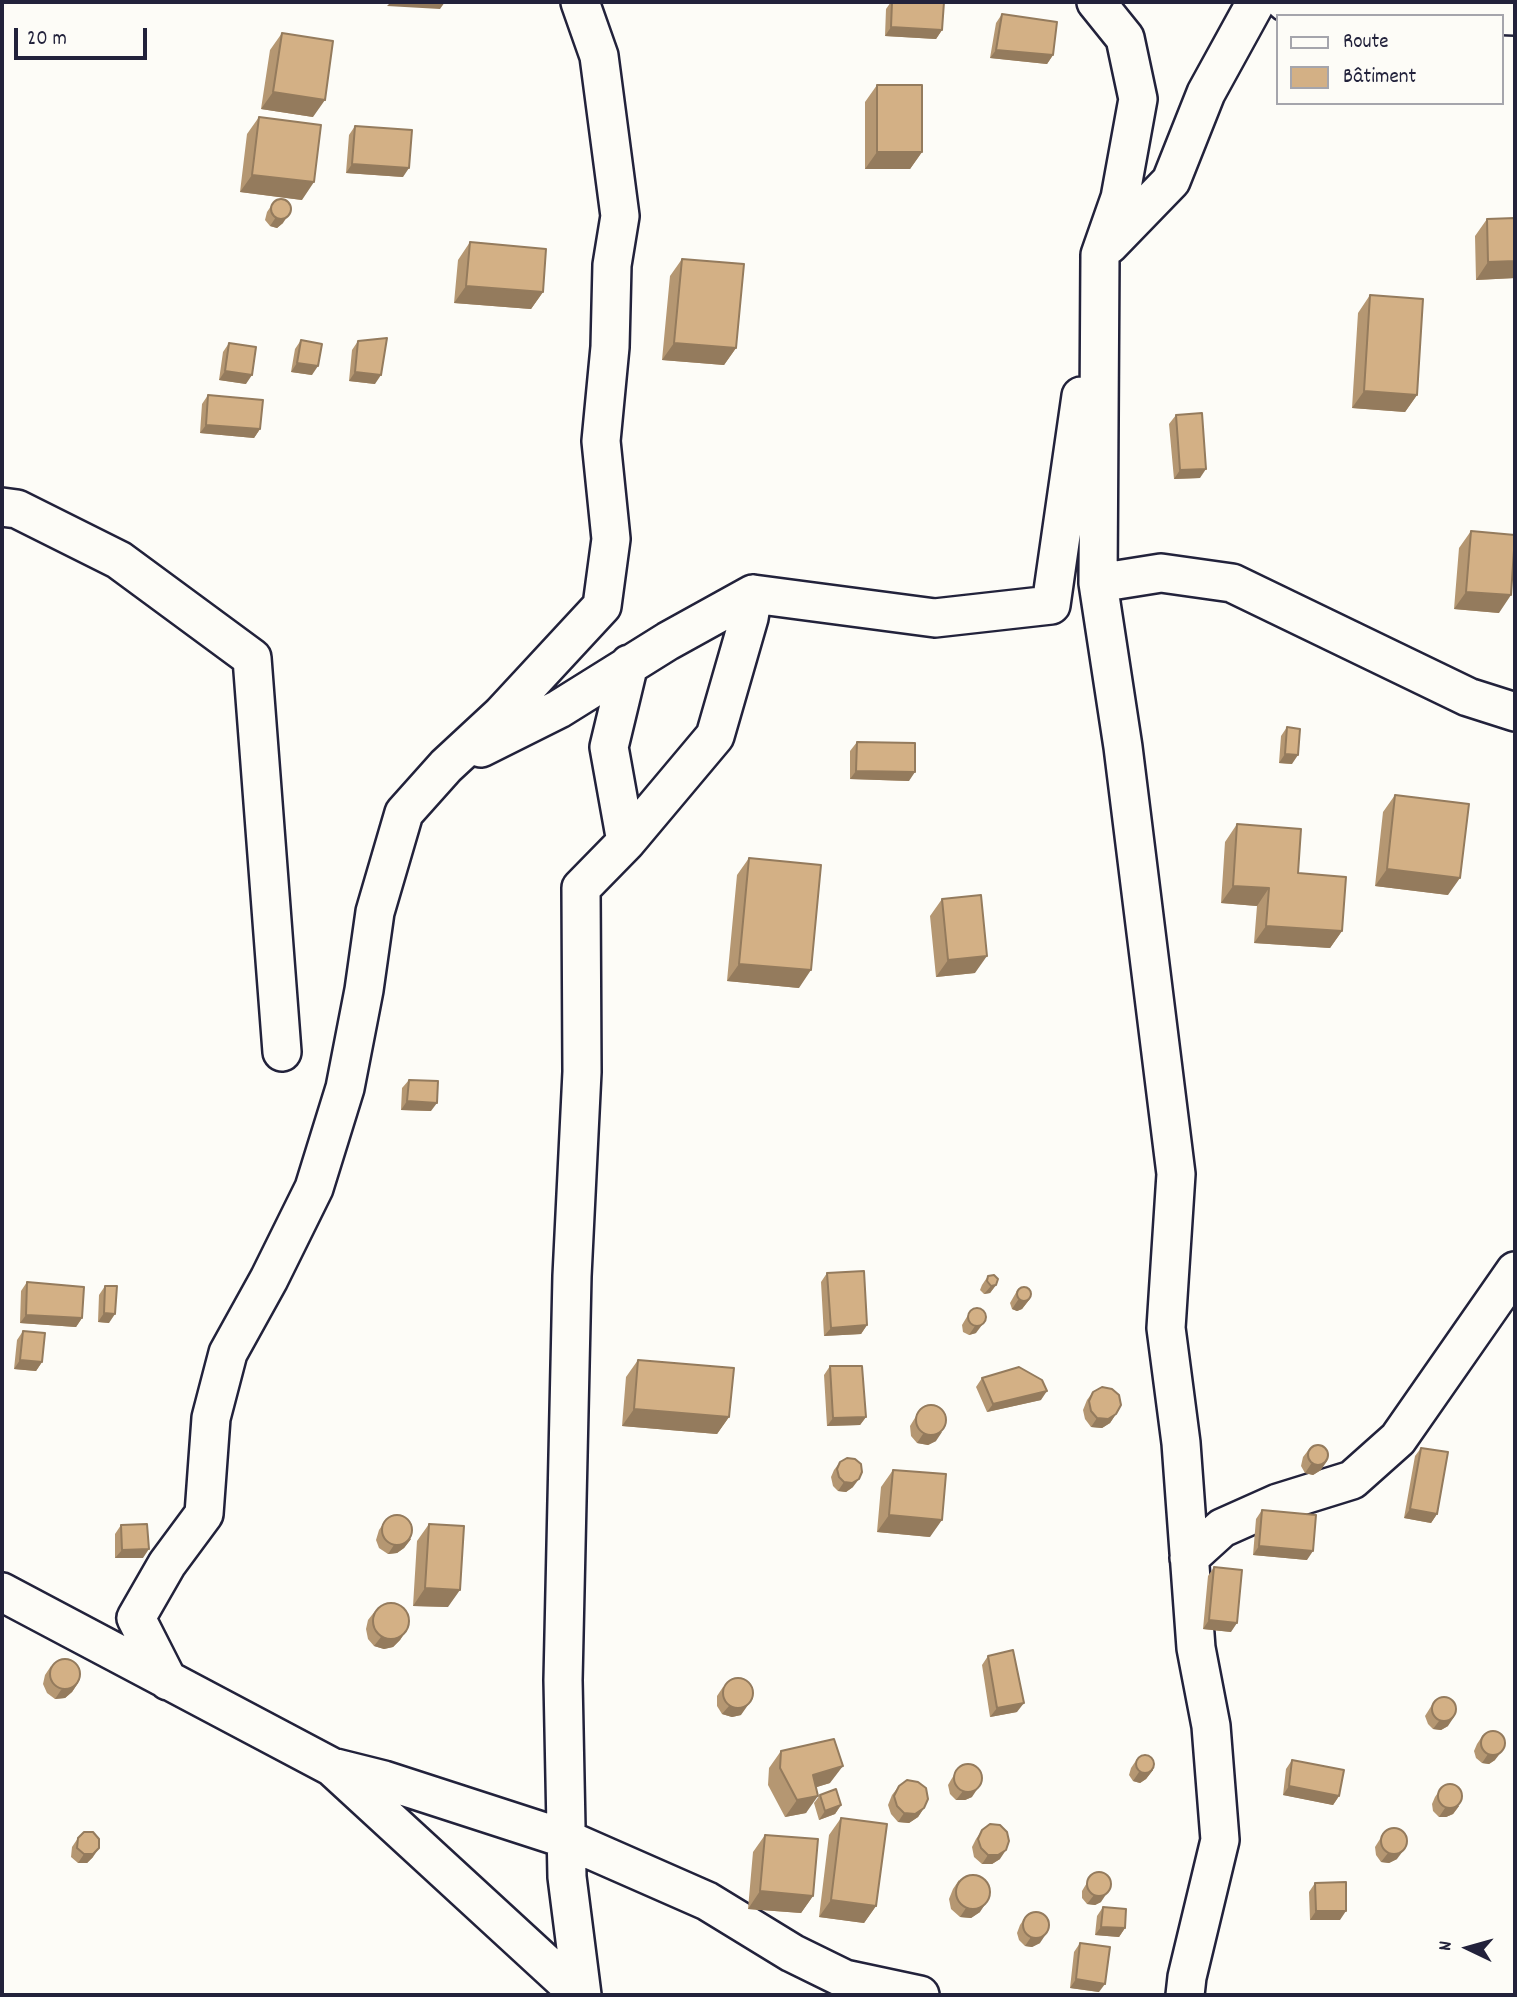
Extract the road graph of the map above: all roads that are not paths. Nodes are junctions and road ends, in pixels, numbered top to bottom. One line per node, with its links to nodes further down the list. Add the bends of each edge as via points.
1 (580, 2): 12 (street, via 599,56 620,216 612,265 601,441 611,539 602,606 501,715)
2 (1096, 2): 6 (street, via 1125,38 1138,99 1120,198)
3 (1256, 2): 6 (street, via 1206,93 1171,181)
4 (1286, 2): 5 (street, via 1329,9)
5 (1462, 14)
6 (1100, 255): 8 (street); 9 (street, via 1051,605 935,618)
7 (2, 507): 14 (street, via 17,509 119,559 252,658)
8 (1098, 583): 11 (street, via 1161,573 1232,583 1468,697); 16 (street, via 1124,747 1176,1174 1166,1328)
9 (753, 594): 10 (street); 13 (street, via 715,736)
10 (629, 664): 12 (street, via 559,709); 13 (street, via 609,747)
11 (1515, 712)
12 (446, 766): 18 (street, via 404,813 375,912 345,1088 314,1188 228,1353 211,1418 204,1514 167,1564 136,1618)
13 (626, 842): 20 (street, via 581,888 582,1072 563,1667)
14 (282, 1052)
15 (1515, 1271): 16 (street, via 1398,1439 1352,1480 1278,1503 1223,1528)
16 (1189, 1558): 23 (street, via 1196,1648 1211,1726 1220,1840)
17 (2, 1592): 18 (street)
18 (168, 1681): 19 (street)
19 (332, 1767): 20 (street); 21 (street)
20 (566, 1839): 21 (street); 22 (street, via 707,1901 845,1979)
21 (581, 1995)
22 (920, 1995)
23 (1185, 1995)

